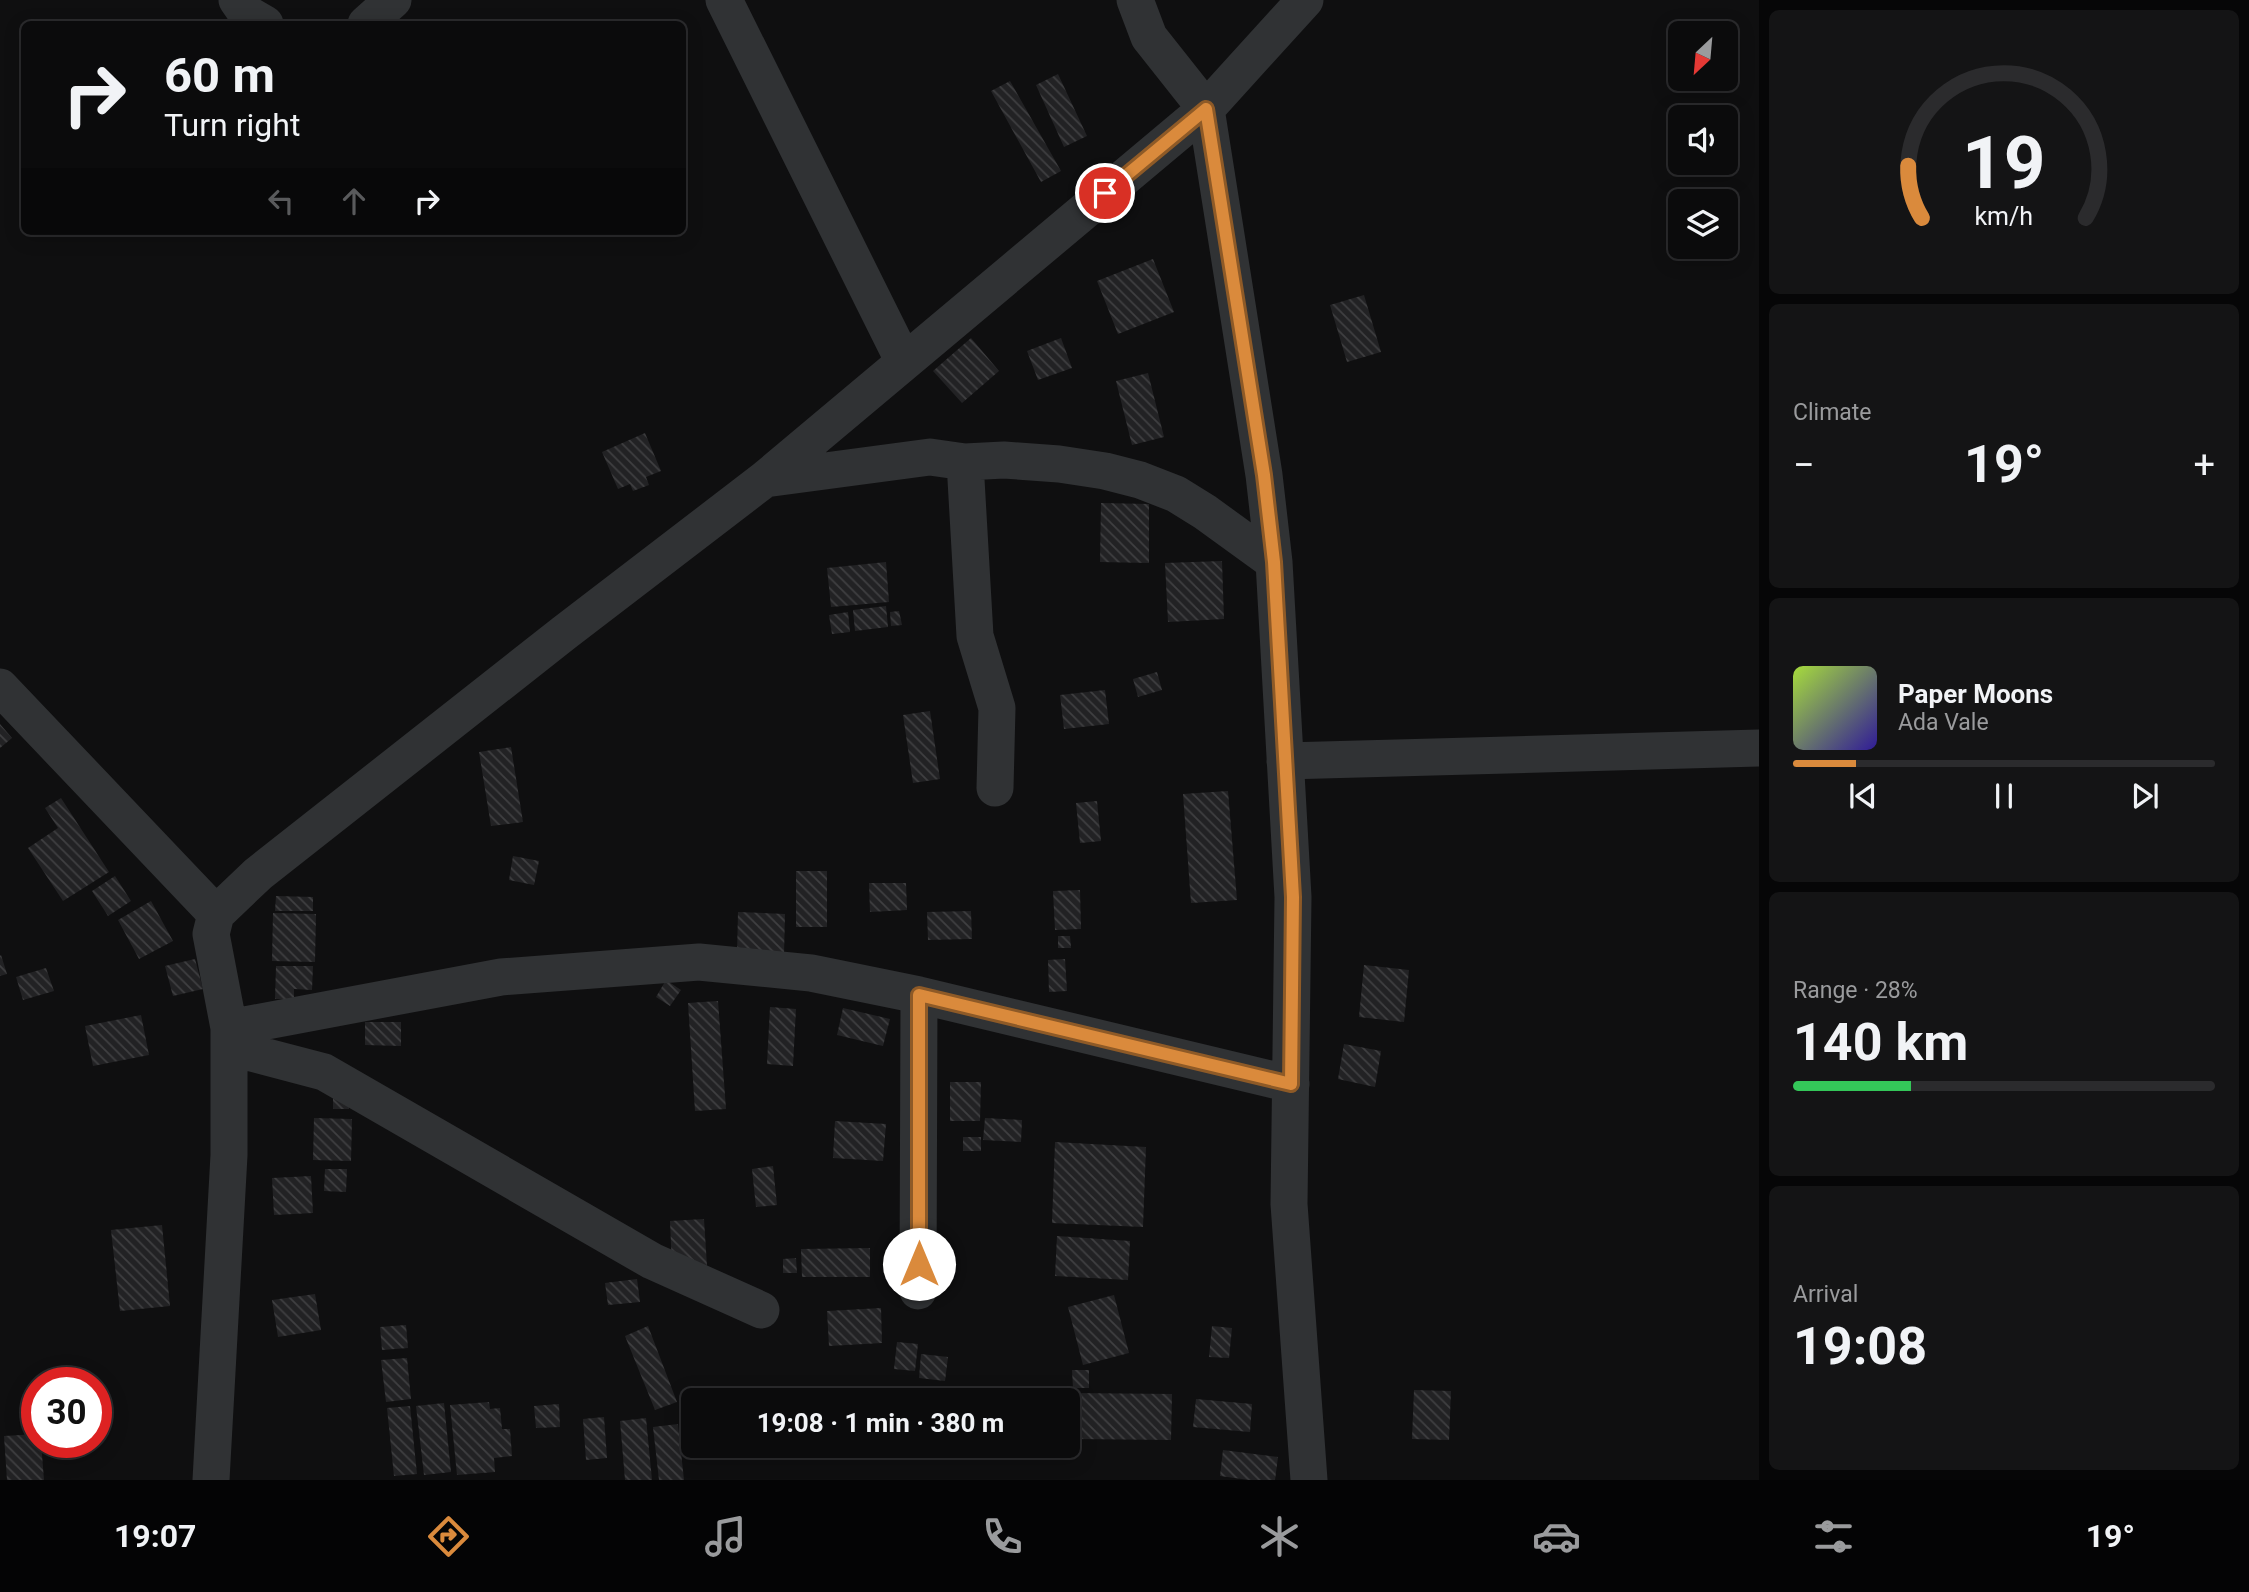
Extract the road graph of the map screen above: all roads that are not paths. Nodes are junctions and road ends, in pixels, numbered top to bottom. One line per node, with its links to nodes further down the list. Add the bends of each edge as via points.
1 (237, 0): 6 (street)
2 (393, 0): 7 (street)
3 (724, 0): 9 (street)
4 (1135, 0): 8 (street, via 1149,37)
5 (1305, 0): 8 (street)
6 (260, 21)
7 (369, 21)
8 (1206, 109): 9 (street); 12 (street)
9 (904, 362): 11 (street)
10 (965, 462): 11 (street, via 930,457); 12 (street, via 1059,464 1140,480 1177,494); 16 (street, via 975,636 997,708)
11 (765, 479): 17 (street, via 269,865)
12 (1274, 562): 15 (street)
13 (0, 687): 17 (street)
14 (1759, 748): 15 (street)
15 (1285, 761): 20 (street, via 1293,897)
16 (995, 788)
17 (216, 914): 19 (street, via 211,934)
18 (919, 995): 19 (street, via 811,973 699,962 501,977); 20 (street); 21 (street)
19 (229, 1037): 22 (street, via 324,1072 652,1261); 23 (street, via 229,1155)
20 (1291, 1084): 24 (street, via 1289,1204)
21 (918, 1291)
22 (761, 1310)
23 (211, 1480)
24 (1309, 1480)

